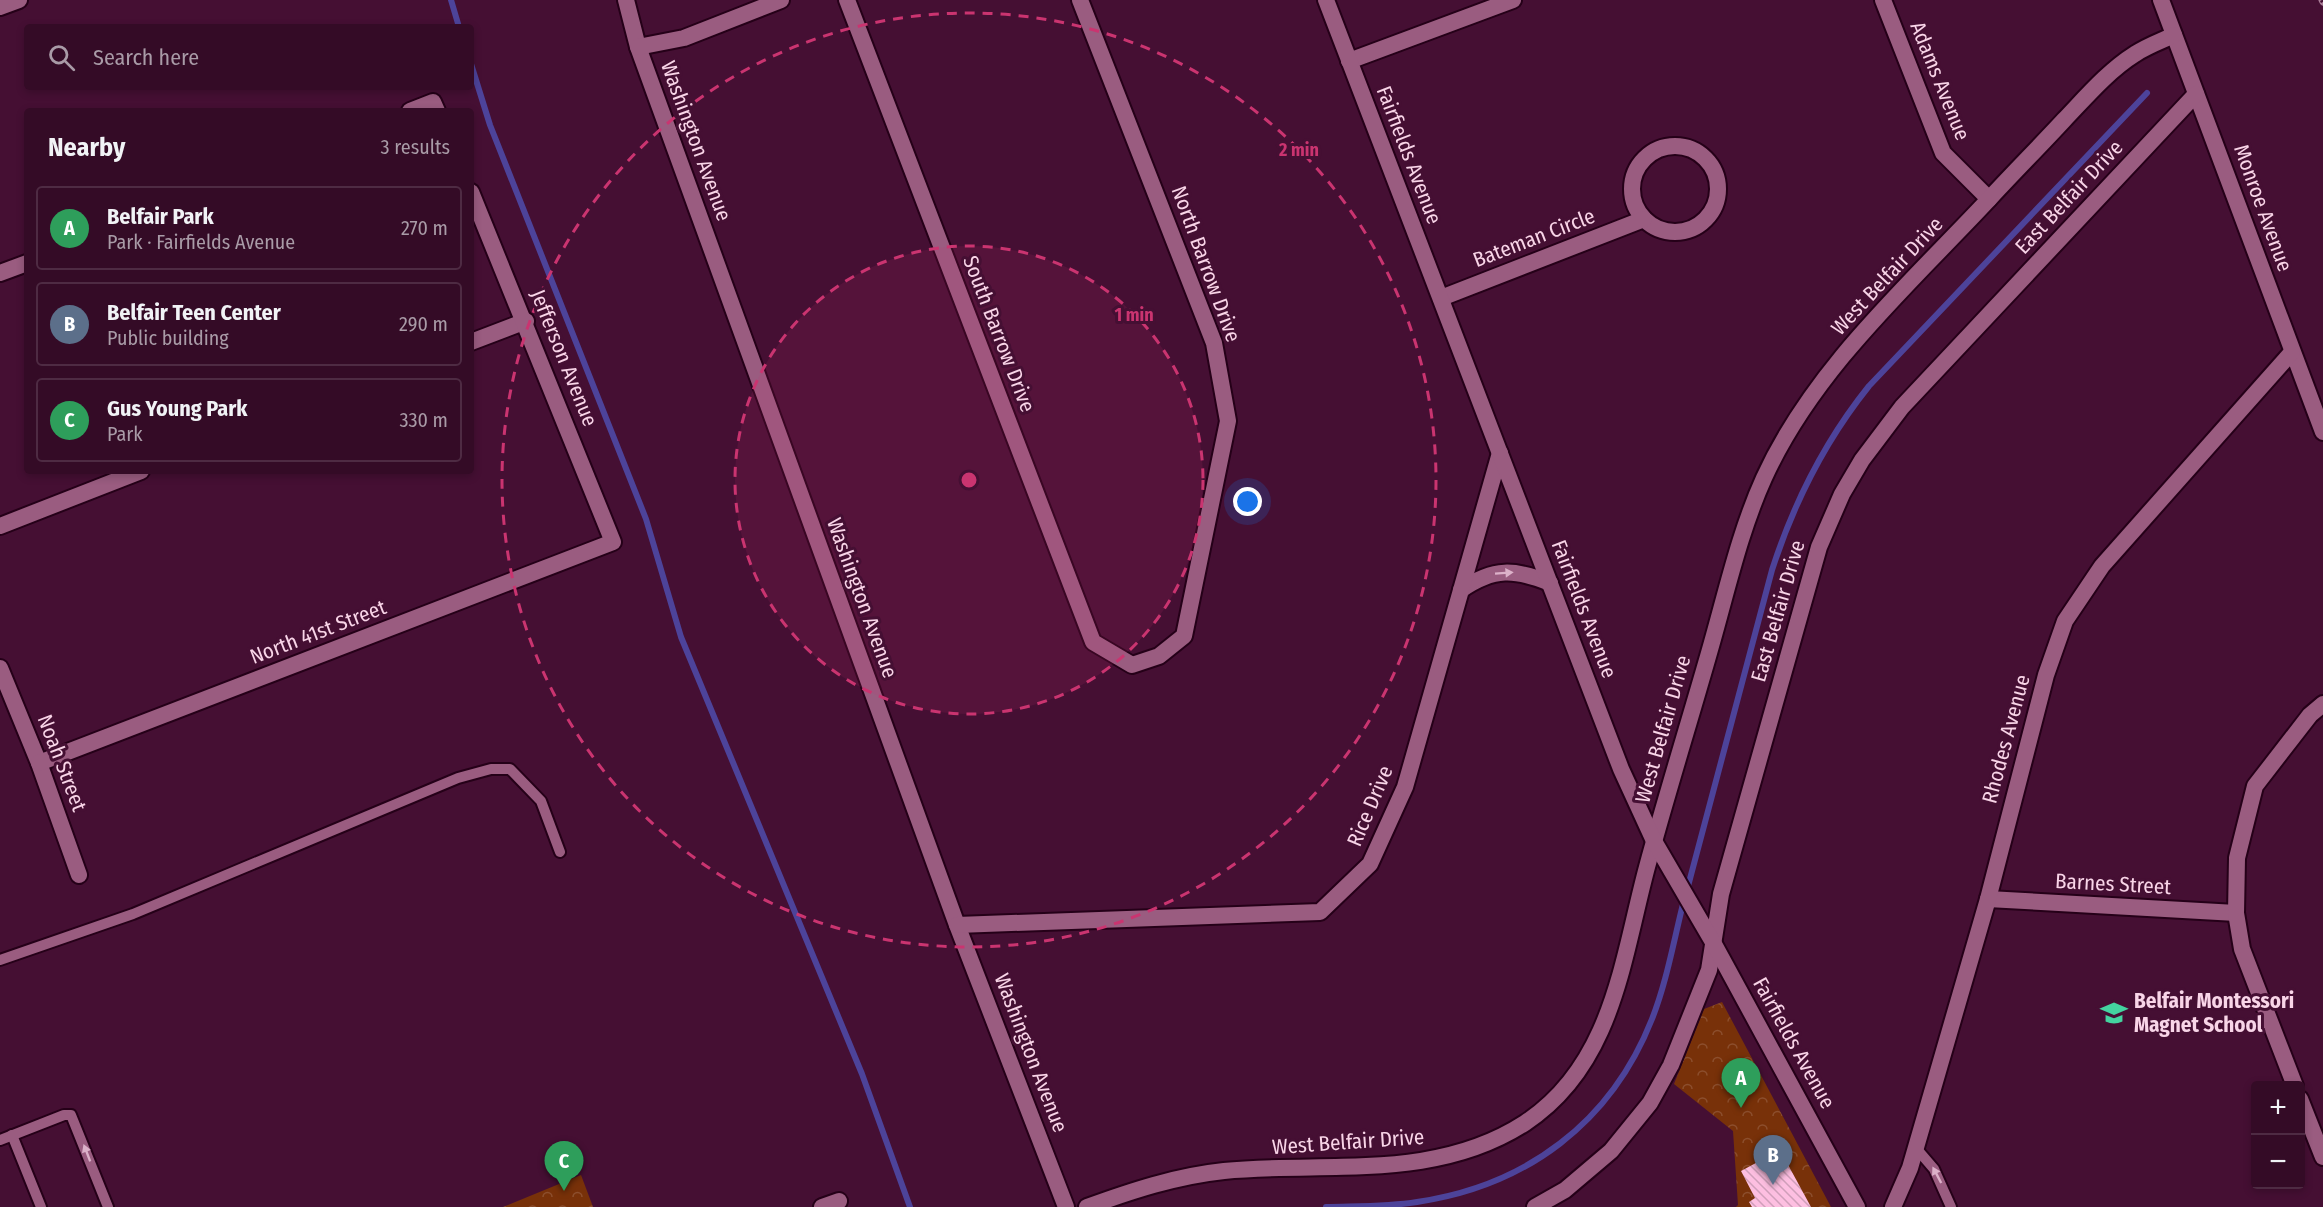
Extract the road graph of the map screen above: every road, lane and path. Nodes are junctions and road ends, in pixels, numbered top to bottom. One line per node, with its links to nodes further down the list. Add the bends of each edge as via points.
1 (19, 0): 10 (street)
2 (626, 0): 12 (street, Washington Avenue)
3 (781, 0): 12 (street, via 684,38)
4 (847, 0): 31 (street, South Barrow Drive, via 1093,642)
5 (1080, 0): 31 (street, North Barrow Drive, via 1214,343 1228,421 1184,636 1159,656)
6 (1326, 0): 13 (street, Fairfields Avenue)
7 (1513, 0): 13 (street)
8 (1883, 0): 16 (street, Adams Avenue, via 1943,153)
9 (2161, 0): 11 (street, Monroe Avenue)
10 (0, 7)
11 (2174, 35): 14 (street, Monroe Avenue); 16 (street, West Belfair Drive, via 2122,63)
12 (638, 47): 40 (street, Washington Avenue)
13 (1349, 62): 20 (street, Fairfields Avenue)
14 (2196, 94): 23 (street, Monroe Avenue); 41 (street, East Belfair Drive, via 1902,407 1842,494 1810,575 1721,894)
15 (474, 199): 21 (street, Jefferson Avenue)
16 (1989, 199): 35 (street, West Belfair Drive, via 1843,357 1802,409 1776,453 1741,540)
17 (1644, 219): 17 (street, via 1658,230 1672,233 1700,226 1710,216 1719,189 1717,175 1699,152 1671,145 1645,157 1632,183 1632,197); 20 (street, Bateman Circle)
18 (24, 263): 19 (street)
19 (0, 273)
20 (1441, 298): 25 (street, Fairfields Avenue)
21 (526, 321): 22 (street); 28 (street, Jefferson Avenue)
22 (474, 341)
23 (2292, 352): 24 (street, Monroe Avenue); 38 (street, Rhodes Avenue, via 2102,566 2065,621 2046,675)
24 (2323, 432)
25 (1500, 453): 29 (street, Fairfields Avenue); 30 (street, Rice Drive)
26 (133, 474): 27 (street)
27 (0, 526)
28 (613, 542): 34 (street, North 41st Street)
29 (1550, 584): 30 (street, one-way to 29, via 1485,576 1510,572 1525,573); 35 (street, Fairfields Avenue, via 1621,769)
30 (1461, 590): 40 (street, Rice Drive, via 1405,788 1370,864 1320,912)
31 (1132, 665)
32 (0, 668): 34 (street, Noah Street)
33 (2323, 704): 39 (street, via 2255,786 2237,858)
34 (39, 763): 37 (street, Noah Street)
35 (1654, 841): 41 (street, Fairfields Avenue); 54 (street, West Belfair Drive, via 1622,970 1600,1033 1573,1079 1527,1121 1495,1140 1439,1158 1386,1165 1225,1171 1148,1186)
36 (560, 852): 42 (lane, via 541,801 510,769 491,769 458,778 133,914)
37 (79, 874)
38 (1988, 899): 39 (street, Barnes Street); 47 (street, Rhodes Avenue)
39 (2236, 913): 43 (street, via 2242,949)
40 (957, 925): 53 (street, Washington Avenue)
41 (1714, 944): 55 (street, East Belfair Drive, via 1709,970 1671,1065 1650,1102 1597,1165); 56 (street, Fairfields Avenue)
42 (0, 960)
43 (2293, 1081)
44 (2305, 1110): 48 (street)
45 (12, 1135): 46 (lane); 50 (lane); 51 (lane, one-way to 45, via 71,1114)
46 (0, 1140)
47 (1916, 1148): 57 (street, Rhodes Avenue); 58 (lane, one-way to 47, via 1934,1169)
48 (2323, 1157)
49 (839, 1201): 52 (street)
50 (41, 1207)
51 (108, 1207)
52 (822, 1207)
53 (1066, 1207)
54 (1087, 1207)
55 (1535, 1207)
56 (1857, 1207)
57 (1893, 1207)
58 (1951, 1207)

